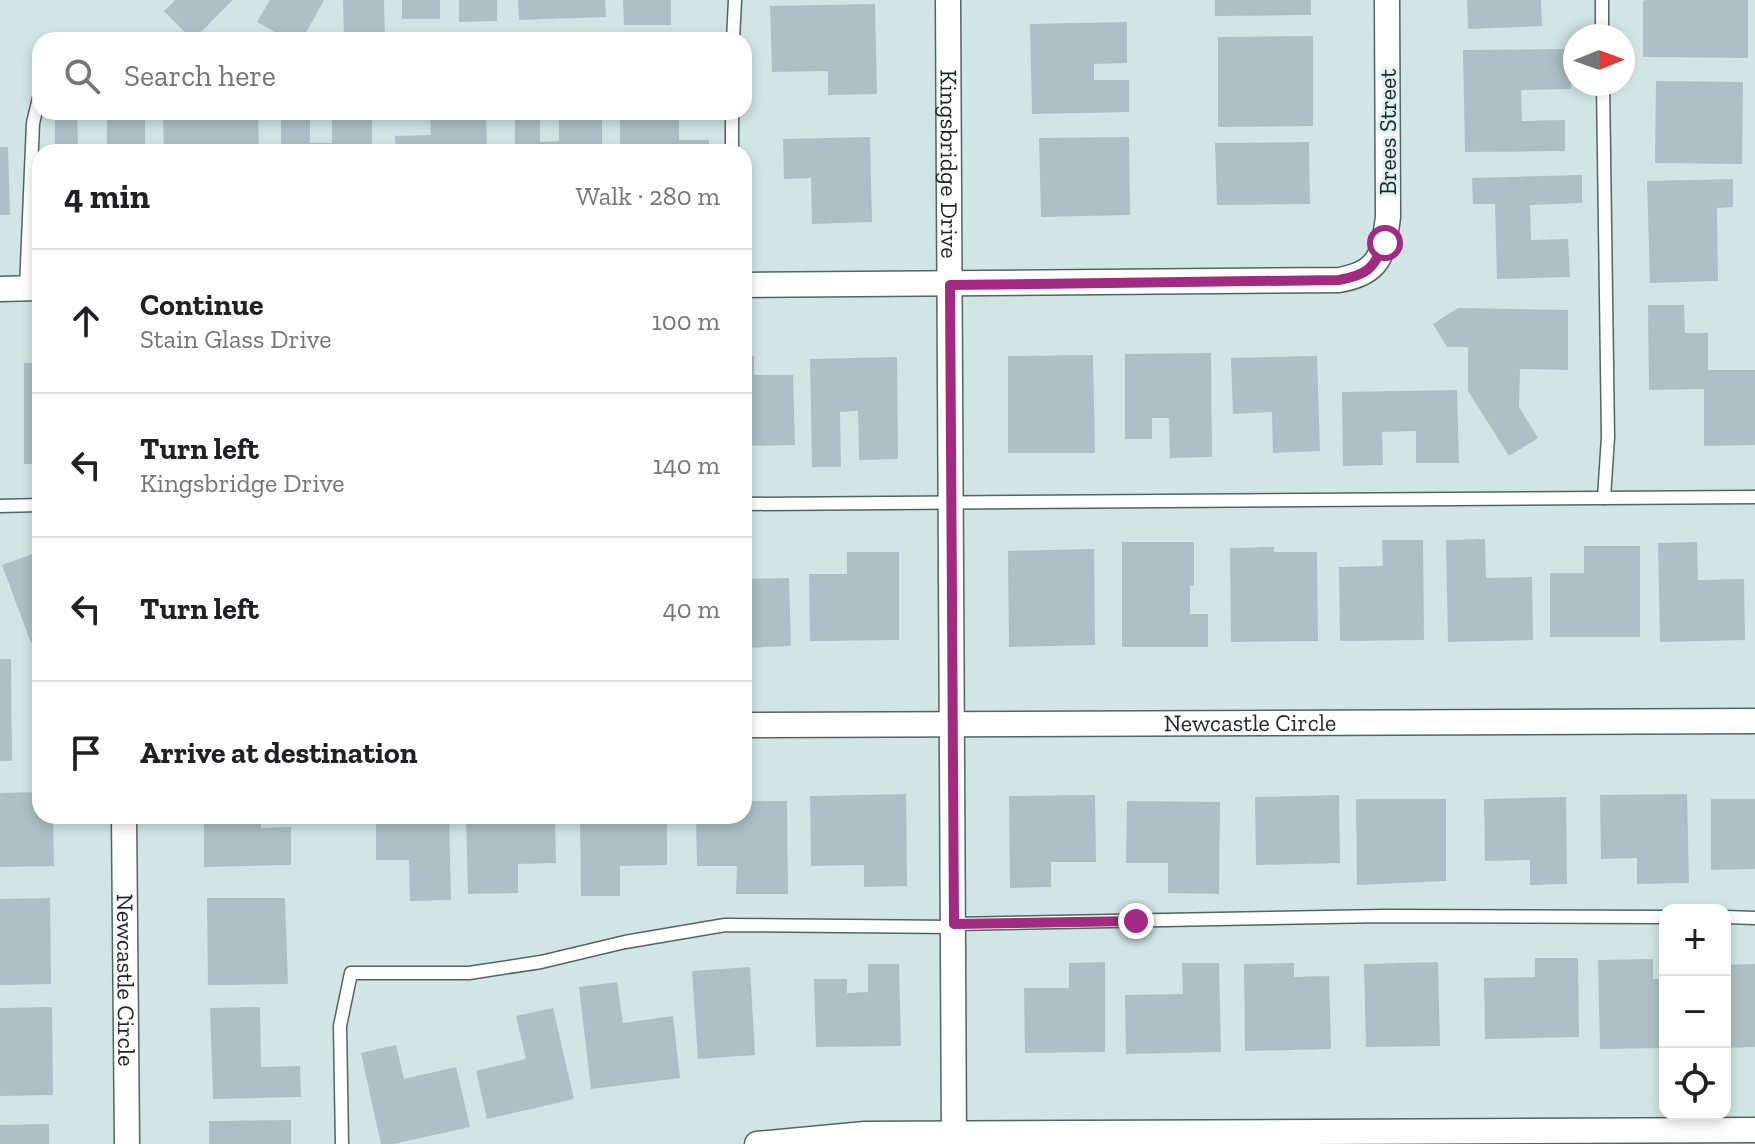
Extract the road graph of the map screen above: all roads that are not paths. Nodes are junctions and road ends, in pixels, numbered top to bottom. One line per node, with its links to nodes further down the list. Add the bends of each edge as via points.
1 (735, 0): 6 (lane)
2 (948, 0): 13 (street, Kingsbridge Drive)
3 (1387, 0): 13 (street, Brees Street, via 1388,217 1376,263 1360,276)
4 (1602, 0): 5 (lane)
5 (1602, 24)
6 (733, 32)
7 (1603, 96): 17 (lane, via 1608,437)
8 (34, 120): 10 (lane)
9 (732, 120): 11 (lane)
10 (33, 144)
11 (732, 144)
12 (752, 285): 13 (street)
13 (950, 285): 19 (street, Kingsbridge Drive)
14 (32, 288): 15 (street)
15 (0, 289)
16 (1755, 497): 17 (lane)
17 (1604, 498): 19 (lane)
18 (752, 504): 19 (lane)
19 (952, 504): 23 (street, Kingsbridge Drive)
20 (32, 505): 21 (lane)
21 (0, 506)
22 (1755, 721): 23 (street, Newcastle Circle)
23 (953, 724): 24 (street, Newcastle Circle); 29 (street, Kingsbridge Drive)
24 (752, 725)
25 (124, 824): 32 (street, Newcastle Circle)
26 (1659, 917): 29 (lane, via 1384,916)
27 (1731, 917): 28 (lane)
28 (1755, 918)
29 (954, 926): 31 (street, Kingsbridge Drive); 33 (lane, via 725,925 469,973 351,973 340,1026)
30 (1755, 1130): 31 (street)
31 (954, 1139): 34 (street, via 865,1134)
32 (127, 1144)
33 (342, 1144)
34 (757, 1144)

